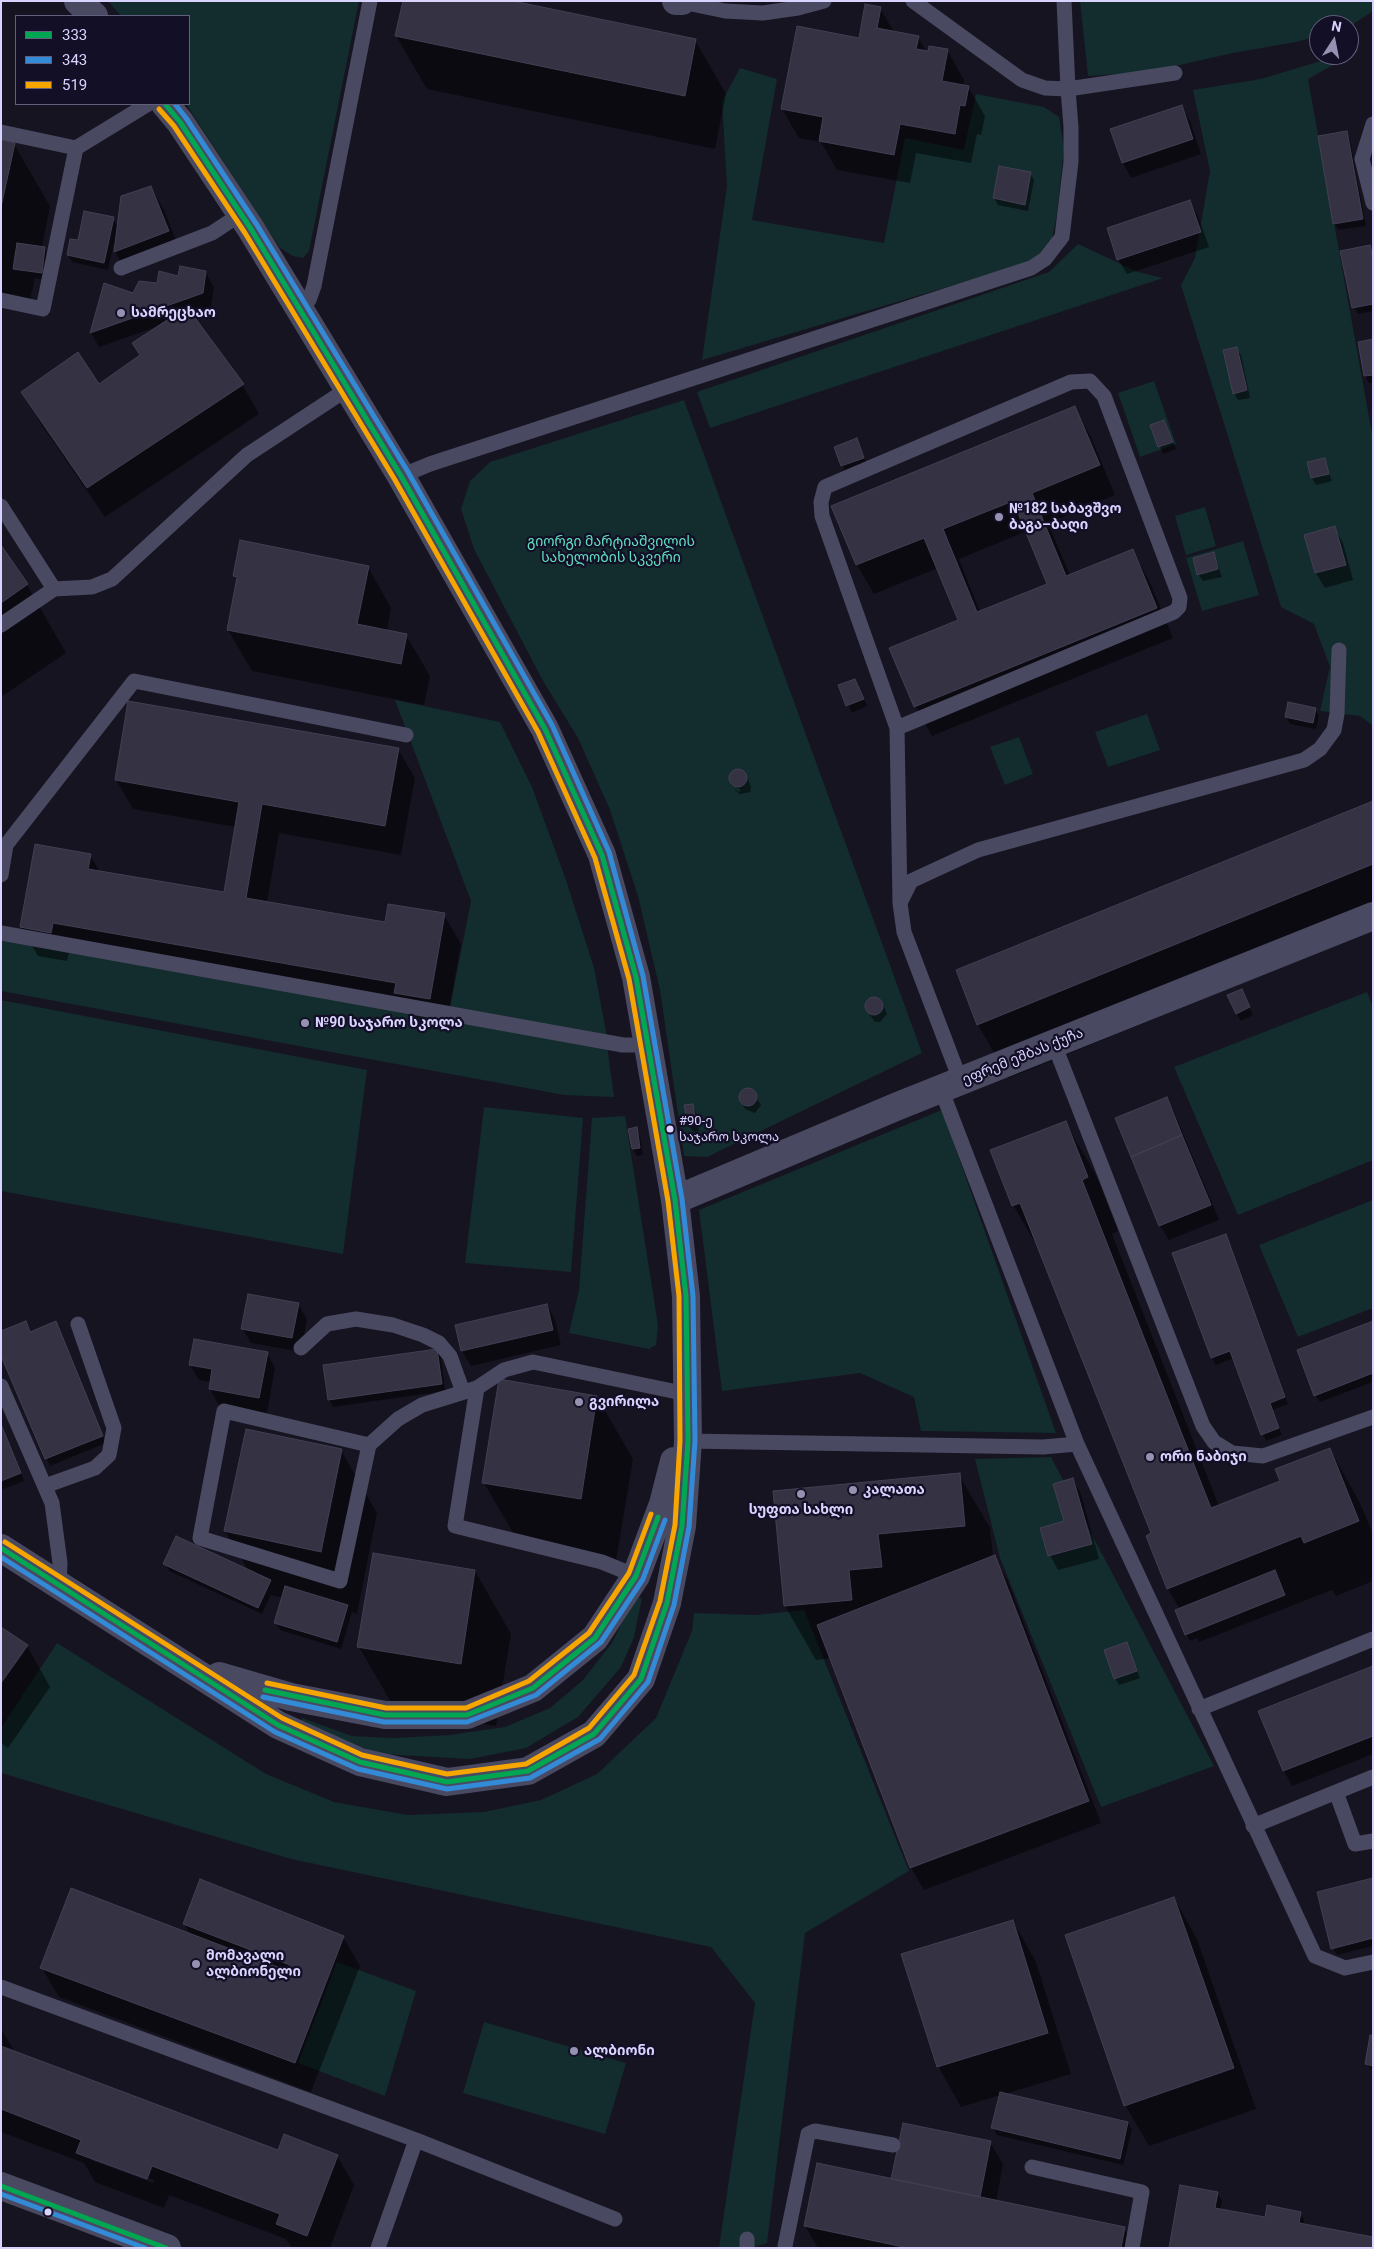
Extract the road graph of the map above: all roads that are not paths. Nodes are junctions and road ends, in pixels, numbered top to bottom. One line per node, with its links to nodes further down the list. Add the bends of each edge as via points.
1 (78, 1): 7 (street)
2 (370, 1): 19 (lane, via 314,286 309,300)
3 (824, 1): 6 (lane, via 763,13 725,11)
4 (913, 1): 9 (lane, via 1022,80 1045,88)
5 (1064, 1): 9 (lane)
6 (680, 2)
7 (93, 15)
8 (1175, 73): 9 (lane)
9 (1068, 89): 21 (lane, via 1071,162 1062,237 1045,259 1031,268)
10 (146, 105): 14 (lane)
11 (166, 105): 16 (street)
12 (1373, 124): 15 (lane, via 1362,159)
13 (1, 132): 14 (lane)
14 (76, 148): 18 (lane, via 42,309)
15 (1373, 203)
16 (241, 214): 17 (lane, via 212,233); 19 (street)
17 (121, 268)
18 (1, 300)
19 (298, 305): 20 (street)
20 (349, 388): 21 (street); 23 (lane, via 247,455 112,579 92,587)
21 (401, 476): 33 (street, via 545,730 602,855 636,977)
22 (1, 506): 23 (lane)
23 (54, 589): 24 (lane)
24 (1, 626)
25 (1339, 650): 29 (lane, via 1334,730 1320,749 1304,760 978,850 911,881)
26 (896, 728): 26 (lane, via 1174,612 1179,607 1180,598 1104,396 1090,380 1071,382 825,487 822,516); 29 (lane)
27 (406, 735): 28 (lane, via 134,681 6,845)
28 (1, 875)
29 (900, 903): 34 (lane, via 904,932)
30 (1373, 916): 32 (street, ეფრემ ეშბას ქუჩა)
31 (1, 933): 33 (lane)
32 (1054, 1044): 34 (street, ეფრემ ეშბას ქუჩა); 41 (lane, via 1203,1426 1214,1442 1232,1453 1263,1456)
33 (648, 1046): 35 (street)
34 (951, 1085): 35 (street, ეფრემ ეშბას ქუჩა); 43 (lane)
35 (675, 1200): 40 (street, via 686,1296)
36 (78, 1324): 45 (lane, via 114,1428 109,1454 95,1468)
37 (301, 1348): 39 (lane, via 327,1324 356,1319 393,1325 439,1343)
38 (1, 1386): 45 (lane)
39 (470, 1390): 40 (lane, via 504,1370 533,1362); 44 (lane, via 422,1405 398,1419); 47 (lane, via 455,1526 602,1562)
40 (687, 1402): 42 (street); 47 (street, via 663,1504)
41 (1373, 1417)
42 (688, 1441): 43 (lane, via 1043,1447); 50 (street, via 682,1526 667,1603 641,1679 594,1734 528,1771 447,1782 360,1762 278,1725)
43 (1077, 1444): 51 (lane)
44 (369, 1445): 44 (lane, via 340,1581 200,1538 224,1411)
45 (45, 1486): 48 (lane, via 56,1526)
46 (1, 1548): 48 (street)
47 (636, 1576): 50 (street, via 595,1638 533,1688 467,1715 385,1715 291,1697)
48 (59, 1584): 50 (street)
49 (1373, 1639): 51 (lane)
50 (191, 1667)
51 (1199, 1709): 54 (lane)
52 (1373, 1777): 53 (lane)
53 (1336, 1792): 54 (lane); 55 (lane, via 1355,1844)
54 (1253, 1826): 56 (lane, via 1315,1956 1345,1968)
55 (1373, 1841)
56 (1373, 1962)
57 (1, 1987): 58 (lane)
58 (416, 2140): 62 (lane); 65 (lane)
59 (893, 2145): 63 (lane, via 816,2131 808,2134)
60 (1032, 2168): 66 (lane, via 1142,2192)
61 (1, 2186): 64 (street)
62 (615, 2219)
63 (787, 2247)
64 (167, 2248)
65 (378, 2248)
66 (1132, 2248)

